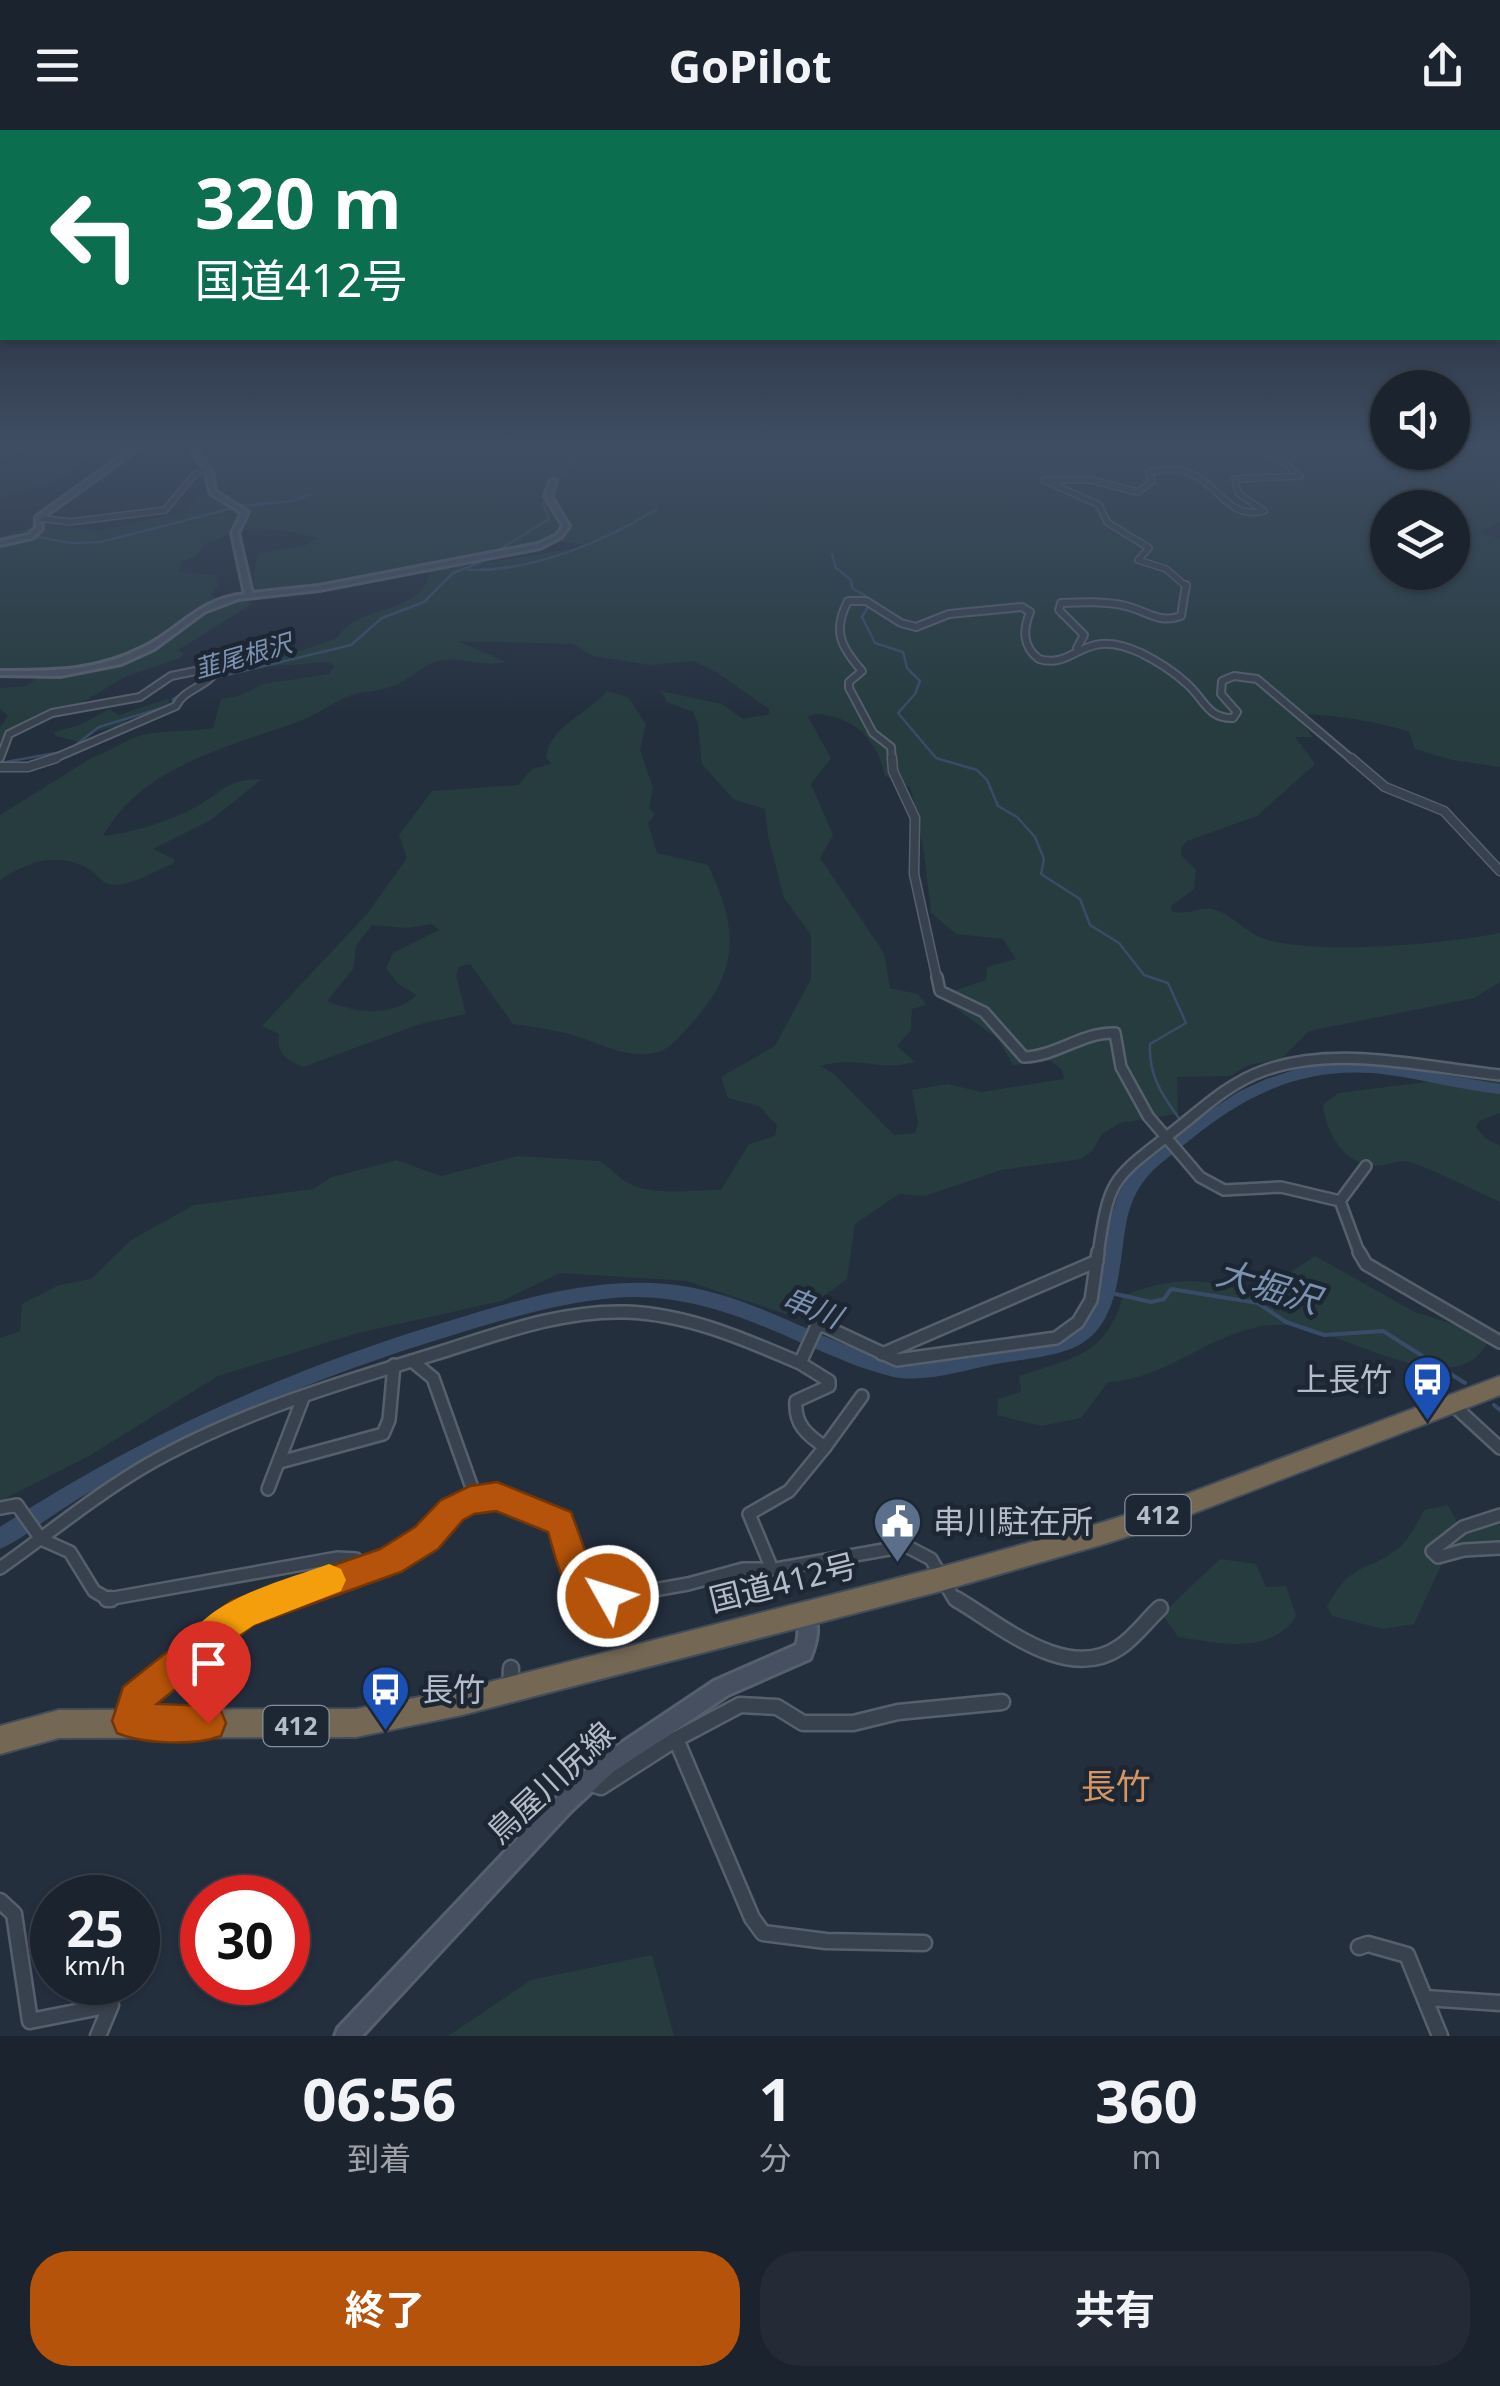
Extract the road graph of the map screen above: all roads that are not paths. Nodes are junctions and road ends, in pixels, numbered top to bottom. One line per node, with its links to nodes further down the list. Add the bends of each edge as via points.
1 (25, 537): 5 (street)
2 (236, 537): 6 (street)
3 (556, 537): 6 (street, via 532,549 319,588)
4 (1132, 537): 7 (street, via 1150,548 1138,560 1188,586 1181,616 1148,616 1120,604 1061,604 1059,610 1084,635)
5 (0, 542)
6 (249, 594): 8 (street, via 207,606 118,662 60,674)
7 (1075, 651): 11 (street, via 1099,643 1148,656 1223,719 1236,712 1221,694 1222,680 1260,680 1386,787 1444,811); 13 (street, via 1054,659 1027,650 1022,630 1030,612 1022,607 948,614 915,627 870,600 853,599 837,628 841,650 862,671 848,686 872,733 891,747 893,771 913,808 914,874 937,987 990,1017 1024,1057 1115,1032 1121,1067)
8 (0, 673)
9 (0, 758): 10 (street, via 9,734 52,713 140,697 181,673 220,666 202,690 180,697 176,706 61,757)
10 (0, 768)
11 (1500, 870)
12 (1500, 1075): 13 (street, via 1360,1058 1304,1062 1232,1086)
13 (1165, 1139): 15 (street, via 1200,1177 1224,1190 1268,1186); 16 (street, via 1112,1184)
14 (1366, 1166): 15 (street)
15 (1340, 1201): 17 (street, via 1363,1260)
16 (1097, 1262): 18 (street); 18 (street, via 1084,1314 1056,1338 898,1360)
17 (1500, 1342)
18 (882, 1354): 20 (street, via 822,1326)
19 (412, 1361): 20 (street, via 534,1323 626,1312 678,1319); 21 (street); 30 (street, via 433,1378)
20 (801, 1361): 26 (street, via 830,1381 796,1401 794,1413 804,1433)
21 (394, 1365): 24 (street); 28 (street, via 383,1434)
22 (1500, 1385): 25 (highway, 国道412号 / 412)
23 (862, 1396): 26 (street)
24 (303, 1398): 28 (street); 34 (street, via 160,1458)
25 (1450, 1403): 27 (street); 39 (highway, 国道412号 / 412, via 1164,1514)
26 (824, 1448): 38 (street, via 802,1479 749,1514)
27 (1500, 1448)
28 (280, 1462): 29 (street)
29 (268, 1489)
30 (476, 1499): 37 (street, via 452,1510 410,1550); 38 (street, via 497,1496 560,1522 575,1572 597,1600 743,1569)
31 (17, 1505): 32 (street); 34 (street)
32 (0, 1508)
33 (1500, 1516): 35 (street, via 1481,1518 1432,1551 1438,1557)
34 (40, 1537): 36 (street); 37 (street, via 70,1552 94,1591 108,1599 338,1558 356,1559)
35 (1500, 1548)
36 (0, 1568)
37 (364, 1568): 43 (street, via 243,1612 135,1699)
38 (772, 1569): 39 (street, via 906,1546 930,1558)
39 (941, 1580): 40 (street, via 954,1597 1052,1655 1092,1660 1120,1647); 41 (highway, 国道412号 / 412)
40 (1160, 1608)
41 (806, 1612): 43 (highway, 国道412号 / 412, via 510,1679 412,1714 287,1726); 46 (street, 鳥屋川尻線, via 809,1641 801,1654 721,1688)
42 (1002, 1702): 44 (street, via 854,1723 803,1723 777,1707 740,1706)
43 (129, 1721): 45 (highway, 国道412号 / 412, via 59,1724)
44 (676, 1739): 46 (street, via 601,1787); 48 (street, via 764,1933)
45 (0, 1740)
46 (587, 1782): 53 (street, 鳥屋川尻線)
47 (0, 1901): 52 (street, via 14,1914 30,2021 111,2005)
48 (924, 1942)
49 (1359, 1946): 50 (street, via 1407,1955)
50 (1426, 1998): 51 (street); 54 (street)
51 (1500, 2003)
52 (98, 2036)
53 (346, 2036)
54 (1440, 2036)

